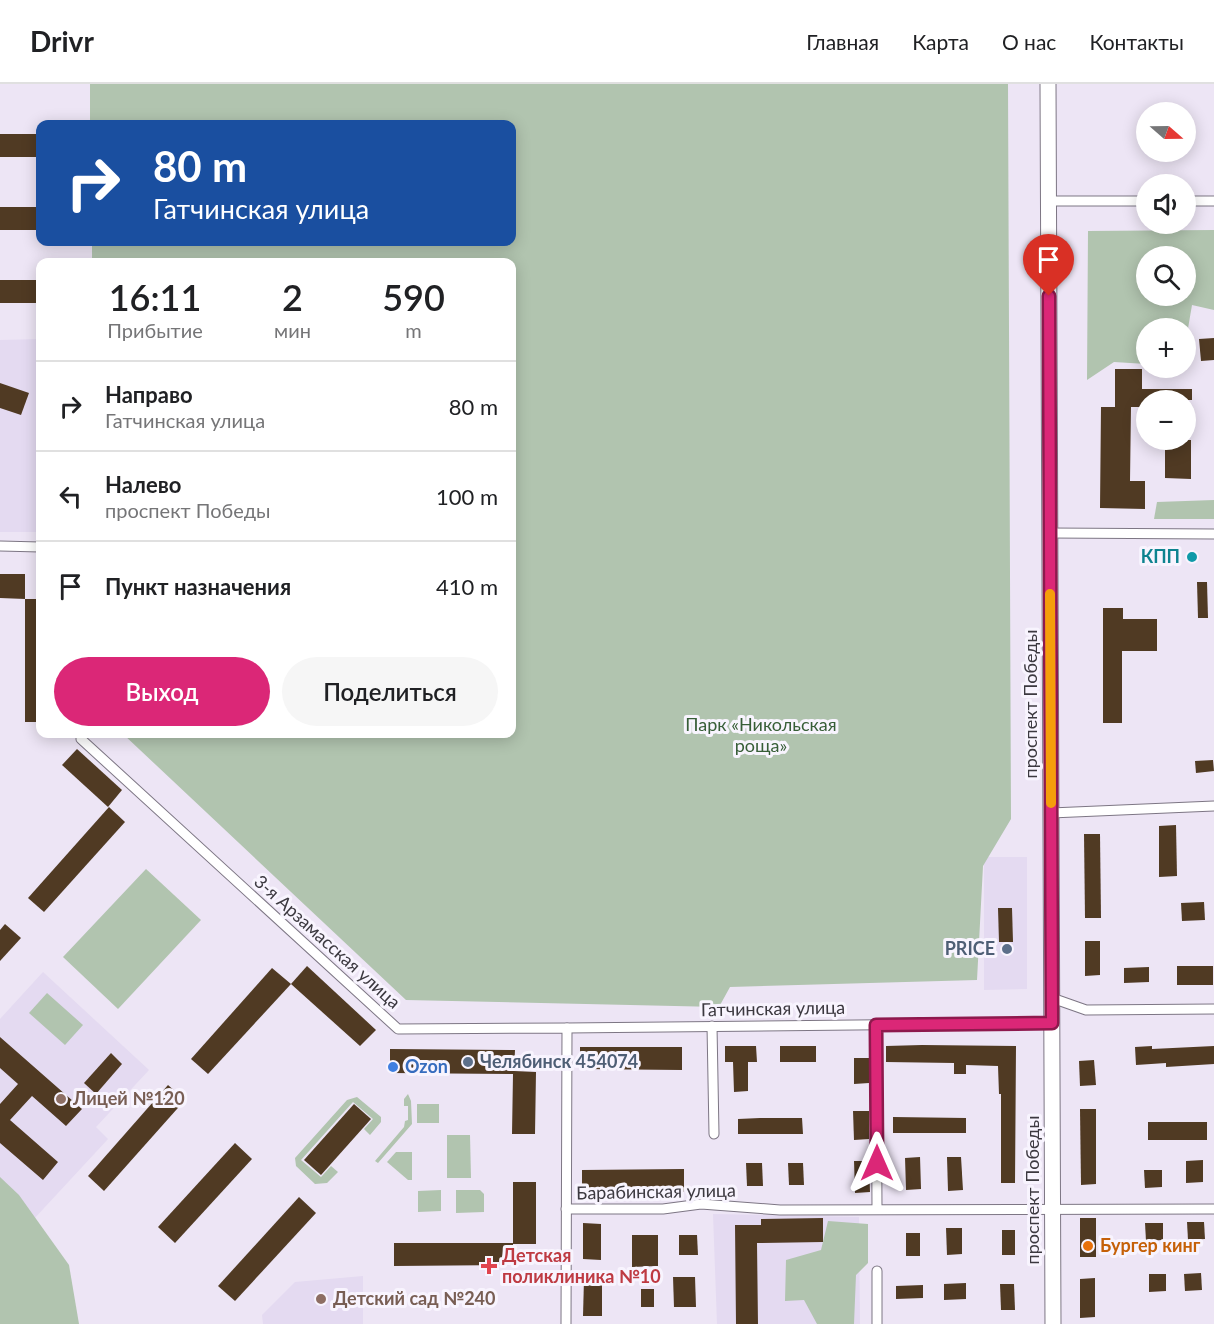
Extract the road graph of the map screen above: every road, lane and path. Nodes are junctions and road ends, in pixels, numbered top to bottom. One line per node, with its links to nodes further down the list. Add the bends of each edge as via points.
1 (1048, 84): 2 (main road, проспект Победы)
2 (1049, 201): 3 (street); 6 (main road, проспект Победы)
3 (1136, 201)
4 (1196, 201): 5 (street)
5 (1214, 201)
6 (1050, 533): 7 (street); 12 (main road, проспект Победы)
7 (1214, 534)
8 (0, 546): 9 (street)
9 (36, 547)
10 (81, 738): 18 (street, 3-я Арзамасская улица, via 398,1029)
11 (1214, 806): 12 (street)
12 (1051, 813): 13 (main road, проспект Победы)
13 (1052, 998): 14 (street, via 1086,1010); 15 (main road, проспект Победы)
14 (1214, 1009)
15 (1052, 1023): 16 (street, Гатчинская улица); 22 (main road, проспект Победы)
16 (876, 1025): 17 (street, Гатчинская улица); 21 (street)
17 (712, 1026): 18 (street, Гатчинская улица); 19 (street)
18 (567, 1028): 20 (street)
19 (714, 1134)
20 (566, 1209): 21 (street, Барабинская улица, via 663,1209 701,1204 780,1210); 25 (street)
21 (877, 1209): 22 (street, Барабинская улица)
22 (1053, 1209): 23 (street, Барабинская улица); 27 (main road, проспект Победы)
23 (1214, 1209)
24 (877, 1271): 26 (street)
25 (566, 1324)
26 (877, 1324)
27 (1053, 1324)

